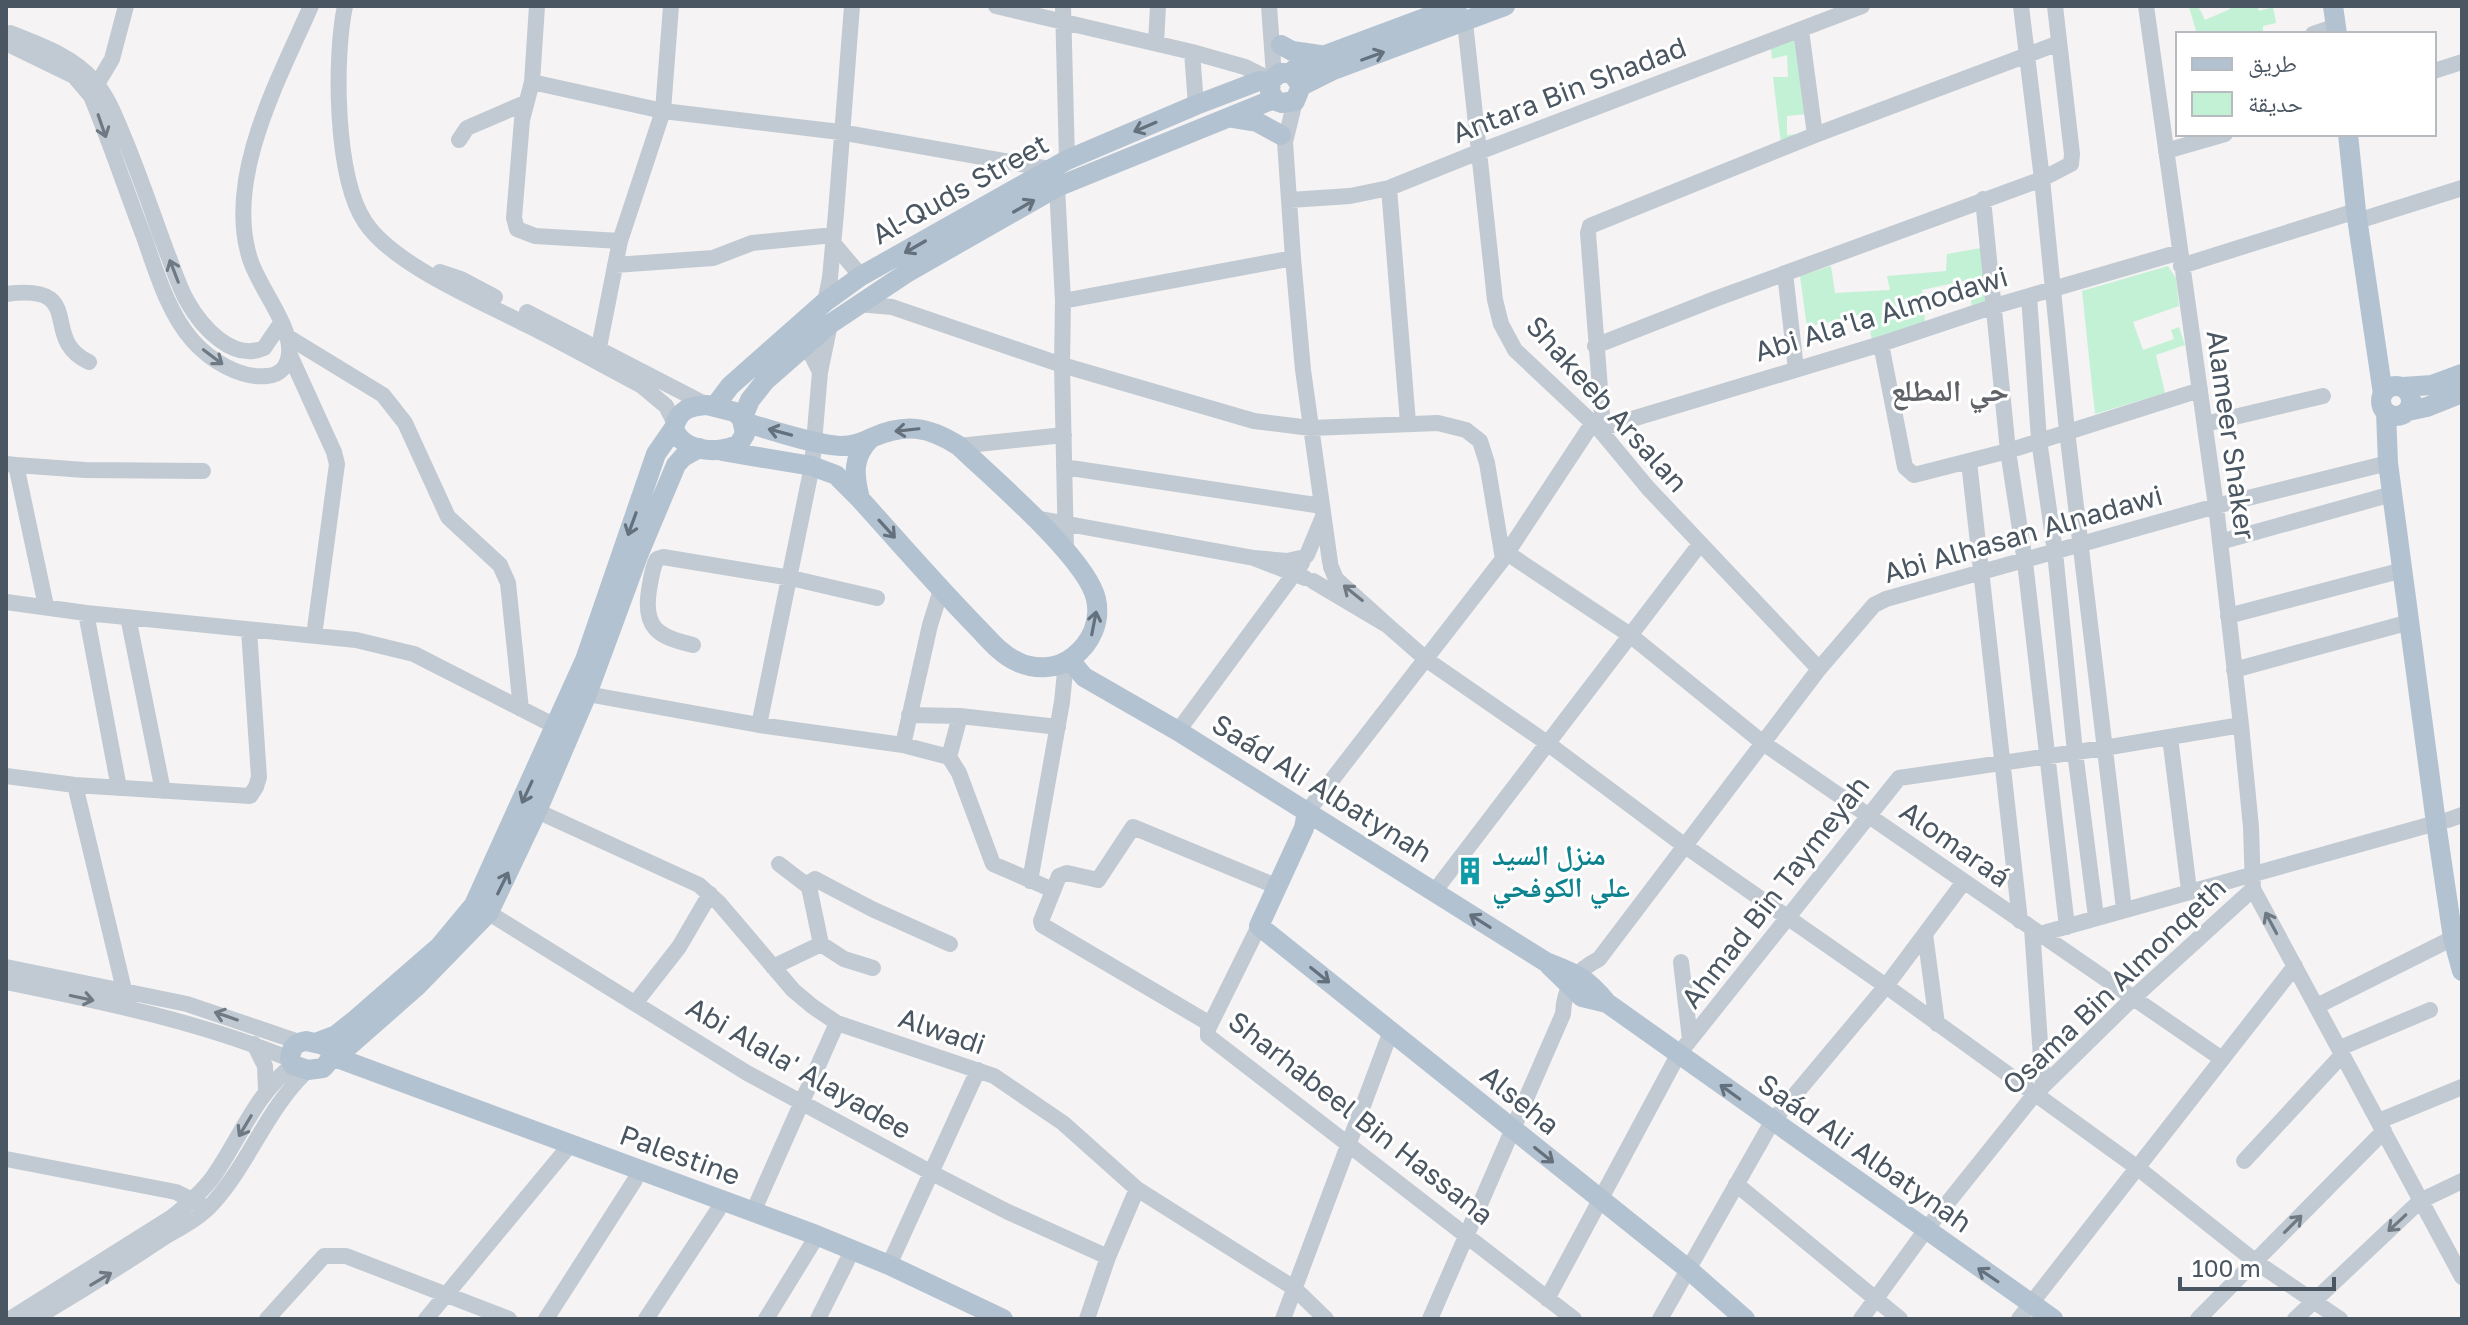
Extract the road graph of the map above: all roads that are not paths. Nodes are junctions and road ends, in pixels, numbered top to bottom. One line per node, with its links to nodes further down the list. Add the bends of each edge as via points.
1 (125, 6): 34 (street, via 112,59)
2 (311, 6): 70 (street, via 261,125 243,211 249,256)
3 (345, 6): 74 (street, via 339,108 354,196 366,223 422,270)
4 (537, 6): 32 (street)
5 (671, 6): 37 (street)
6 (852, 6): 39 (street)
7 (996, 6): 17 (street)
8 (1158, 6): 24 (street)
9 (1269, 6): 33 (street)
10 (1278, 6): 26 (street)
11 (1505, 6): 18 (main road)
12 (1862, 6): 20 (street, Antara Bin Shadad)
13 (2021, 6): 29 (street)
14 (2055, 6): 25 (street)
15 (2146, 6): 47 (street, Alameer Shaker)
16 (2342, 6): 19 (main road)
17 (1063, 14): 24 (street); 48 (street)
18 (1461, 14): 28 (main road, Al-Quds Street); 33 (main road, one-way to 18, via 1331,71); 46 (street, Shakeeb Arsalan)
19 (2338, 25): 22 (street)
20 (1801, 30): 40 (street); 46 (street, Antara Bin Shadad)
21 (6, 32): 34 (street, via 66,58 82,69)
22 (2319, 32)
23 (6, 43): 34 (street)
24 (1156, 43): 27 (street)
25 (2059, 43): 29 (street); 49 (street, via 2073,159)
26 (1281, 45): 28 (main road); 33 (street)
27 (1192, 52): 33 (street, via 1245,67); 36 (street)
28 (1324, 55): 33 (main road, Al-Quds Street, via 1301,64)
29 (2027, 55): 40 (street); 49 (street)
30 (2462, 62): 31 (street)
31 (2436, 70)
32 (532, 82): 35 (street); 37 (street)
33 (1282, 86): 36 (main road, Al-Quds Street, via 1259,81); 38 (main road); 44 (street)
34 (94, 90): 70 (street, one-way to 34, via 249,352 206,329 179,284 112,107); 70 (street, one-way to 70, via 156,272 191,339 226,366 271,376 286,364)
35 (525, 103): 45 (street, via 467,128); 56 (street, via 517,229 535,236)
36 (1196, 105): 48 (main road, Al-Quds Street, one-way to 48)
37 (663, 111): 39 (street); 56 (street)
38 (1228, 118): 44 (main road, via 1257,122); 48 (main road)
39 (840, 132): 48 (street); 55 (street)
40 (1815, 135): 72 (street, via 1590,226)
41 (2218, 136): 47 (street)
42 (2348, 136): 54 (main road)
43 (2357, 136): 54 (main road)
44 (1283, 138): 53 (street)
45 (459, 140)
46 (1481, 151): 50 (street, Antara Bin Shadad); 89 (street, Shakeeb Arsalan, via 1501,324 1515,350)
47 (2166, 151): 58 (street, Alameer Shaker)
48 (1058, 172): 61 (main road, Al-Quds Street, one-way to 61); 65 (street); 67 (main road, one-way to 48)
49 (2042, 179): 52 (street); 62 (street)
50 (1389, 188): 53 (street, Antara Bin Shadad); 86 (street)
51 (2462, 188): 54 (street, Abi Ala'la Almodawi)
52 (1983, 199): 60 (street); 68 (street)
53 (1290, 200): 57 (street)
54 (2362, 215): 58 (street, Abi Ala'la Almodawi); 83 (main road)
55 (834, 239): 59 (street, via 752,243 713,258); 61 (street); 66 (street)
56 (620, 241): 59 (street)
57 (1293, 258): 65 (street); 90 (street)
58 (2180, 259): 62 (street, Abi Ala'la Almodawi); 80 (street, Alameer Shaker)
59 (615, 265): 74 (street)
60 (1785, 273): 72 (street); 77 (street)
61 (861, 276): 66 (main road, Al-Quds Street)
62 (2053, 290): 64 (street, Abi Ala'la Almodawi); 91 (street)
63 (6, 294): 75 (street, via 48,296 58,307 71,352)
64 (2029, 296): 68 (street, Abi Ala'la Almodawi); 94 (street)
65 (1063, 301): 76 (street)
66 (825, 302): 84 (main road, Al-Quds Street)
67 (857, 304): 69 (main road); 76 (street, via 892,307)
68 (1995, 306): 71 (street, Abi Ala'la Almodawi); 98 (street)
69 (830, 324): 73 (main road); 78 (street)
70 (286, 338): 135 (street, via 337,464); 142 (street, via 383,395 405,423 448,517 500,565 508,583)
71 (1881, 344): 77 (street, Abi Ala'la Almodawi); 99 (street, via 1906,470 1918,475)
72 (1595, 346): 89 (street)
73 (803, 348): 78 (street); 85 (main road, via 755,392)
74 (596, 353): 84 (street); 88 (street, via 658,398)
75 (89, 362)
76 (1062, 365): 90 (street, via 1254,421); 92 (street)
77 (1796, 369): 89 (street, Abi Ala'la Almodawi)
78 (820, 372): 95 (street)
79 (2462, 374): 83 (main road)
80 (2200, 390): 87 (street, Alameer Shaker); 91 (street)
81 (2462, 393): 83 (main road, via 2427,407)
82 (2323, 396): 87 (street)
83 (2395, 401): 100 (main road); 166 (main road, via 2404,517)
84 (711, 406): 85 (main road, via 735,412); 88 (main road, via 691,406)
85 (743, 420): 95 (main road, one-way to 85); 97 (main road, via 745,434 739,444)
86 (1408, 423): 90 (street); 117 (street, via 1438,423 1466,430 1480,441)
87 (2205, 424): 108 (street, Alameer Shaker)
88 (674, 426): 97 (main road, via 679,439); 106 (main road, via 656,454)
89 (1598, 427): 114 (street, Shakeeb Arsalan); 117 (street)
90 (1311, 428): 109 (street)
91 (2067, 431): 94 (street); 113 (street)
92 (1064, 435): 96 (street); 103 (street)
93 (870, 439): 95 (main road, via 850,446); 96 (main road, one-way to 93, via 927,429); 107 (main road, via 856,458)
94 (2039, 440): 98 (street); 116 (street)
95 (816, 441): 102 (street)
96 (959, 446): 110 (main road)
97 (709, 449): 102 (main road); 106 (main road, via 683,457)
98 (2008, 451): 99 (street); 118 (street)
99 (1969, 462): 122 (street)
100 (2388, 463): 105 (main road); 108 (street, Abi Alhasan Alnadawi)
101 (11, 464): 104 (street); 127 (street)
102 (812, 466): 107 (main road, via 836,475); 123 (street)
103 (1064, 467): 109 (street); 111 (street)
104 (203, 471)
105 (2392, 494): 112 (street); 121 (main road)
106 (652, 497): 141 (main road); 147 (main road, one-way to 147)
107 (860, 499): 124 (main road, one-way to 124)
108 (2216, 506): 112 (street, Alameer Shaker); 113 (street, Abi Alhasan Alnadawi)
109 (1322, 512): 119 (street); 120 (street)
110 (1035, 518): 111 (street); 115 (main road)
111 (1066, 523): 115 (street); 120 (street)
112 (2220, 542): 129 (street, Alameer Shaker)
113 (2082, 543): 116 (street, Abi Alhasan Alnadawi); 154 (street)
114 (1700, 544): 134 (street); 139 (street, Shakeeb Arsalan)
115 (1066, 550): 138 (main road, one-way to 115, via 1085,647 1098,617 1092,586)
116 (2055, 552): 118 (street, Abi Alhasan Alnadawi); 155 (street)
117 (1505, 556): 134 (street, Alomaraá); 137 (street)
118 (2025, 562): 122 (street, Abi Alhasan Alnadawi); 156 (street)
119 (1331, 565): 120 (street, via 1325,578); 120 (street, via 1321,553); 132 (street, one-way to 119, via 1336,579)
120 (1306, 568): 132 (street); 149 (street)
121 (2403, 570): 129 (street); 131 (main road)
122 (1981, 574): 139 (street, Abi Alhasan Alnadawi, via 1879,602); 158 (street)
123 (791, 578): 125 (street); 136 (street, via 657,559 648,621 673,640); 145 (street)
124 (941, 590): 138 (main road, via 1013,660 1043,668); 143 (street)
125 (877, 598)
126 (6, 602): 127 (street)
127 (46, 606): 128 (street)
128 (86, 613): 130 (street); 161 (street)
129 (2228, 616): 140 (street, Alameer Shaker)
130 (128, 617): 133 (street); 162 (street)
131 (2410, 622): 140 (street); 166 (main road)
132 (1387, 625): 137 (street)
133 (249, 630): 135 (street); 162 (street, via 256,787 242,797)
134 (1630, 635): 151 (street); 152 (street, Alomaraá)
135 (314, 636): 142 (street, via 414,654)
136 (693, 645)
137 (1427, 660): 151 (street); 164 (street)
138 (1068, 661): 148 (street); 149 (main road, Saád Ali Albatynah, via 1084,677)
139 (1819, 669): 152 (street, Abi Alhasan Alnadawi)
140 (2234, 670): 146 (street, Alameer Shaker)
141 (587, 694): 145 (street); 163 (main road)
142 (521, 709): 147 (street)
143 (909, 715): 144 (street); 153 (street)
144 (960, 716): 148 (street); 157 (street)
145 (759, 725): 153 (street)
146 (2241, 725): 150 (street, Ahmad Bin Taymeyah); 169 (street, Alameer Shaker)
147 (557, 727): 179 (main road, one-way to 179)
148 (1058, 727): 170 (street)
149 (1178, 731): 164 (main road, Saád Ali Albatynah)
150 (2170, 737): 154 (street, Ahmad Bin Taymeyah); 175 (street)
151 (1547, 743): 167 (street); 176 (street)
152 (1763, 743): 165 (street, Alomaraá); 167 (street, Abi Alhasan Alnadawi)
153 (903, 745): 157 (street)
154 (2104, 748): 155 (street, Ahmad Bin Taymeyah); 180 (street)
155 (2075, 752): 156 (street, Ahmad Bin Taymeyah); 182 (street)
156 (2046, 756): 158 (street, Ahmad Bin Taymeyah); 184 (street)
157 (949, 757): 170 (street, via 993,864)
158 (2004, 762): 165 (street, Ahmad Bin Taymeyah, via 1904,775); 185 (street)
159 (6, 776): 160 (street)
160 (75, 785): 161 (street); 199 (street)
161 (119, 788): 162 (street)
162 (163, 791)
163 (537, 811): 177 (street, Alwadi, via 686,878); 179 (main road, one-way to 163)
164 (1307, 812): 173 (main road); 176 (main road, Saád Ali Albatynah)
165 (1867, 815): 171 (street, Alomaraá); 181 (street, Ahmad Bin Taymeyah)
166 (2449, 819): 169 (street); 178 (main road); 187 (main road)
167 (1685, 846): 181 (street); 197 (street, Abi Alhasan Alnadawi, via 1599,959 1597,976)
168 (779, 864): 172 (street)
169 (2254, 880): 175 (street); 191 (street, Osama Bin Almonqeth, one-way to 169); 200 (street, Osama Bin Almonqeth)
170 (1030, 881): 174 (street)
171 (1963, 883): 185 (street, Alomaraá); 186 (street)
172 (809, 887): 188 (street); 189 (street, via 815,879)
173 (1278, 887): 174 (street, via 1133,827 1098,880 1062,873); 183 (main road)
174 (1053, 890): 205 (street, via 1041,921 1046,929)
175 (2189, 890): 180 (street)
176 (1434, 892): 197 (main road, Saád Ali Albatynah, one-way to 176)
177 (710, 894): 193 (street, Alwadi); 201 (street, via 679,947)
178 (2462, 897)
179 (482, 909): 201 (street, Abi Alala' Alayadee); 211 (main road); 211 (main road, via 417,986)
180 (2124, 909): 182 (street)
181 (1790, 917): 198 (street); 209 (street, Ahmad Bin Taymeyah)
182 (2096, 917): 184 (street)
183 (1259, 926): 205 (street, Sharhabeel Bin Hassana); 207 (main road, Alseha, one-way to 207)
184 (2067, 927): 185 (street)
185 (2031, 928): 200 (street, Alomaraá); 215 (street)
186 (1925, 934): 198 (street); 206 (street)
187 (2453, 938): 195 (main road); 202 (street)
188 (821, 944): 193 (street); 194 (street)
189 (950, 944)
190 (1681, 962): 209 (street)
191 (2295, 966): 202 (street, Osama Bin Almonqeth); 212 (street)
192 (6, 967): 199 (street, Palestine)
193 (773, 967): 204 (street, Alwadi)
194 (873, 968)
195 (2462, 971)
196 (6, 982): 199 (street, Palestine, one-way to 199)
197 (1580, 985): 209 (main road, Saád Ali Albatynah); 220 (street, Abi Alhasan Alnadawi)
198 (1886, 986): 206 (street); 218 (street)
199 (126, 999): 208 (street, Palestine); 211 (street, Palestine, one-way to 199, via 215,1012)
200 (2132, 999): 212 (street, Alomaraá); 215 (street, Osama Bin Almonqeth)
201 (636, 1002): 217 (street, Abi Alala' Alayadee)
202 (2317, 1006): 210 (street, Osama Bin Almonqeth)
203 (2430, 1010): 210 (street)
204 (837, 1023): 213 (street, Alwadi); 217 (street)
205 (1210, 1024): 221 (street, Sharhabeel Bin Hassana, via 1206,1033 1211,1039)
206 (1937, 1024): 215 (street)
207 (1391, 1031): 220 (main road, Alseha); 221 (street)
208 (254, 1044): 211 (street, Palestine); 216 (street, via 265,1066)
209 (1684, 1047): 218 (main road, Saád Ali Albatynah, one-way to 209); 233 (street, Ahmad Bin Taymeyah)
210 (2342, 1051): 219 (street, Osama Bin Almonqeth); 224 (street)
211 (316, 1056): 216 (street, via 278,1076); 222 (main road, Palestine); 222 (main road, Palestine, via 357,1067); 235 (street)
212 (2222, 1059): 225 (street)
213 (978, 1070): 226 (street); 230 (street, Alwadi, via 1063,1123)
214 (2462, 1087): 219 (street)
215 (2038, 1090): 225 (street); 238 (street, Osama Bin Almonqeth)
216 (266, 1091): 232 (street, one-way to 232)
217 (801, 1101): 226 (street, Abi Alala' Alayadee); 237 (street)
218 (1772, 1122): 229 (street); 238 (main road, Saád Ali Albatynah)
219 (2382, 1126): 234 (street, Osama Bin Almonqeth); 243 (street, one-way to 219)
220 (1513, 1130): 233 (main road, Alseha, one-way to 233); 239 (street, Abi Alhasan Alnadawi)
221 (1347, 1145): 239 (street, Sharhabeel Bin Hassana); 247 (street)
222 (566, 1150): 227 (main road, Palestine); 231 (main road, Palestine); 248 (street)
223 (6, 1159): 232 (street, via 176,1192)
224 (2244, 1161)
225 (2139, 1169): 243 (street); 252 (street)
226 (932, 1173): 241 (street, Abi Alala' Alayadee); 244 (street)
227 (635, 1180): 231 (main road, Palestine); 258 (street)
228 (2462, 1181): 234 (street)
229 (1736, 1184): 245 (street); 249 (street)
230 (1137, 1189): 241 (street); 247 (street, Alwadi)
231 (692, 1194): 236 (main road, Palestine); 237 (main road, Palestine)
232 (193, 1200): 235 (street); 253 (street)
233 (1601, 1201): 245 (main road, Alseha); 250 (street, Ahmad Bin Taymeyah)
234 (2420, 1201): 246 (street, Osama Bin Almonqeth); 251 (street, one-way to 251)
235 (209, 1207): 254 (street, one-way to 235)
236 (718, 1210): 240 (main road, Palestine); 259 (street)
237 (753, 1212): 244 (main road, Palestine)
238 (1925, 1231): 249 (street, Osama Bin Almonqeth); 252 (main road, Saád Ali Albatynah, one-way to 238)
239 (1466, 1234): 250 (street, Sharhabeel Bin Hassana); 267 (street, Abi Alhasan Alnadawi)
240 (812, 1244): 242 (main road, Palestine); 260 (street)
241 (1108, 1257): 264 (street)
242 (848, 1259): 261 (street); 262 (main road, Palestine)
243 (2256, 1262): 251 (street); 274 (street)
244 (889, 1265): 263 (main road, Palestine)
245 (1688, 1269): 269 (street); 270 (main road, Alseha)
246 (2462, 1277)
247 (1294, 1288): 265 (street); 266 (street, Alwadi)
248 (444, 1295): 255 (street, via 346,1256 324,1256); 256 (street); 257 (street)
249 (1875, 1298): 271 (street, Osama Bin Almonqeth); 272 (street)
250 (1547, 1299): 268 (street, Sharhabeel Bin Hassana)
251 (2314, 1300): 275 (street); 276 (street)
252 (2025, 1311): 273 (main road, Saád Ali Albatynah)
253 (10, 1319)
254 (34, 1319)
255 (267, 1319)
256 (426, 1319)
257 (509, 1319)
258 (546, 1319)
259 (646, 1319)
260 (766, 1319)
261 (818, 1319)
262 (981, 1319)
263 (1003, 1319)
264 (1087, 1319)
265 (1283, 1319)
266 (1326, 1319)
267 (1430, 1319)
268 (1574, 1319)
269 (1660, 1319)
270 (1745, 1319)
271 (1861, 1319)
272 (1900, 1319)
273 (2053, 1319)
274 (2198, 1319)
275 (2295, 1319)
276 (2340, 1319)

